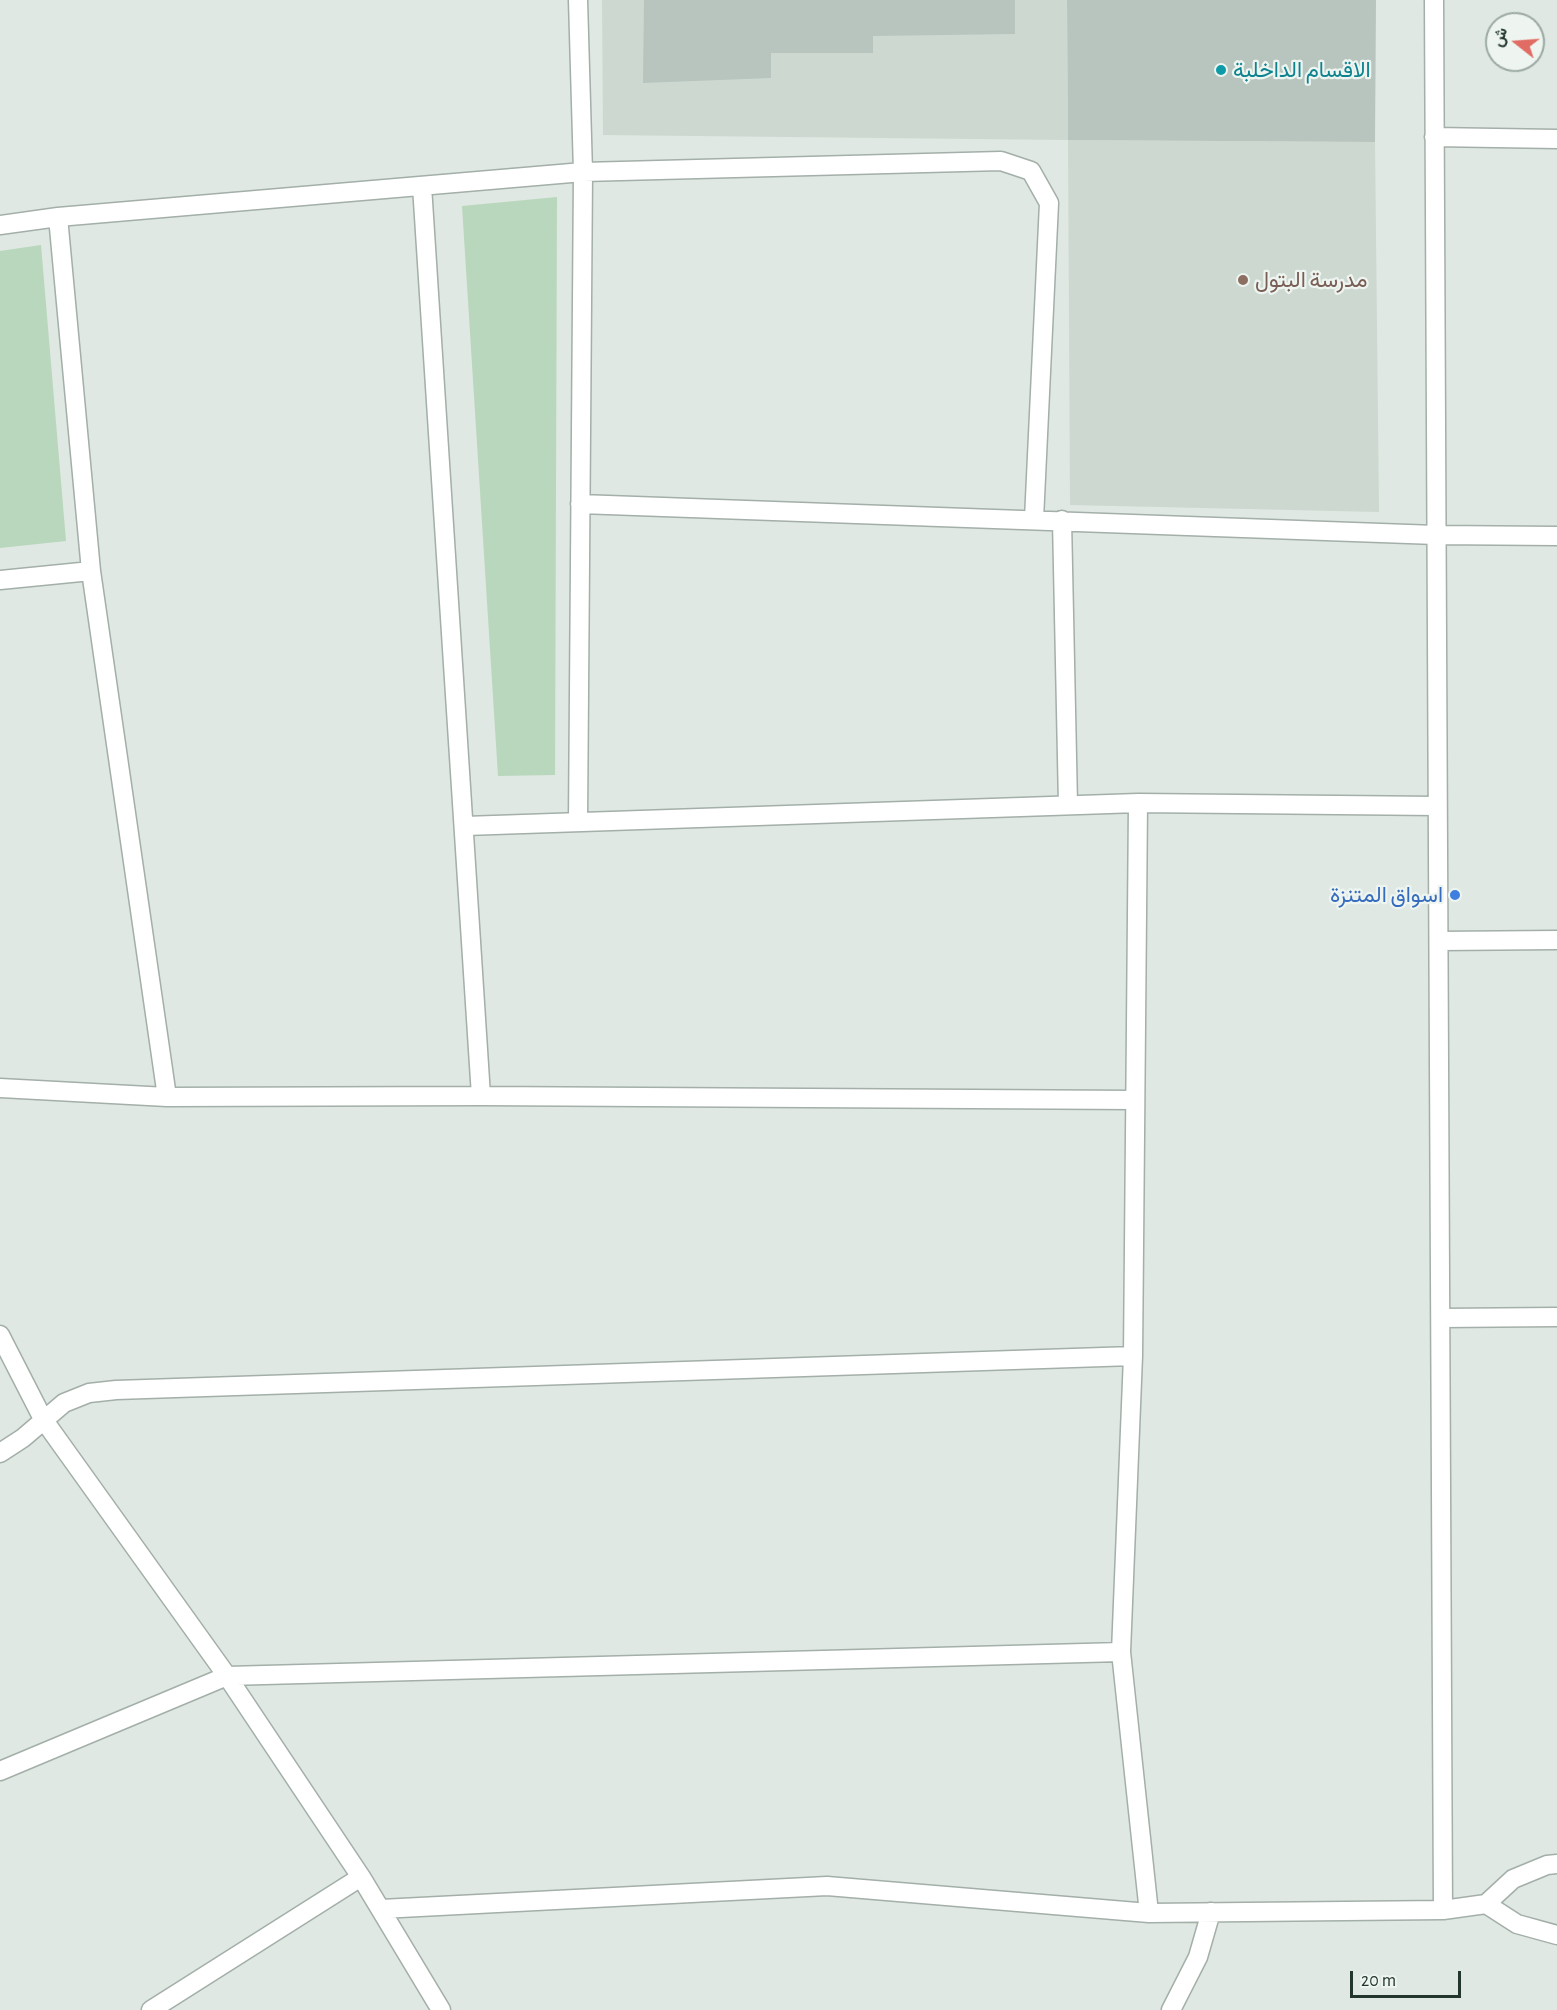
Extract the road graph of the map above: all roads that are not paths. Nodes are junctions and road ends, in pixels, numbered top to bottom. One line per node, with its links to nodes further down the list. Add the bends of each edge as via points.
1 (578, 0): 5 (street)
2 (1434, 0): 3 (street)
3 (1434, 137): 4 (street); 12 (street)
4 (1557, 139)
5 (583, 172): 6 (street); 9 (street); 10 (street, via 1001,160 1031,171 1049,203)
6 (422, 186): 7 (street); 20 (street)
7 (58, 217): 8 (street); 14 (street)
8 (0, 225)
9 (580, 504): 10 (street); 19 (street)
10 (1034, 519): 11 (street)
11 (1062, 520): 12 (street); 17 (street)
12 (1436, 535): 13 (street); 18 (street)
13 (1557, 536)
14 (91, 571): 15 (street); 25 (street)
15 (0, 580)
16 (1138, 803): 17 (street); 18 (street); 26 (street)
17 (1068, 805): 19 (street)
18 (1437, 806): 22 (street)
19 (578, 822): 20 (street)
20 (465, 826): 24 (street)
21 (1557, 940): 22 (street)
22 (1439, 941): 28 (street)
23 (0, 1088): 25 (street)
24 (481, 1096): 25 (street); 26 (street)
25 (167, 1097)
26 (1134, 1100): 30 (street)
27 (1557, 1317): 28 (street)
28 (1441, 1318): 40 (street)
29 (0, 1335): 31 (street)
30 (1134, 1356): 31 (street, via 116,1390 89,1393); 33 (street)
31 (43, 1419): 32 (street); 34 (street)
32 (0, 1453)
33 (1120, 1652): 34 (street); 42 (street)
34 (227, 1676): 35 (street); 37 (street)
35 (0, 1771)
36 (1557, 1864): 38 (street, via 1513,1879)
37 (361, 1877): 39 (street); 44 (street)
38 (1486, 1904): 40 (street); 43 (street, via 1517,1924)
39 (381, 1910): 42 (street, via 826,1886); 45 (street)
40 (1443, 1910): 41 (street)
41 (1211, 1912): 42 (street); 46 (street, via 1198,1957)
42 (1149, 1913)
43 (1557, 1935)
44 (151, 2010)
45 (441, 2010)
46 (1171, 2010)

